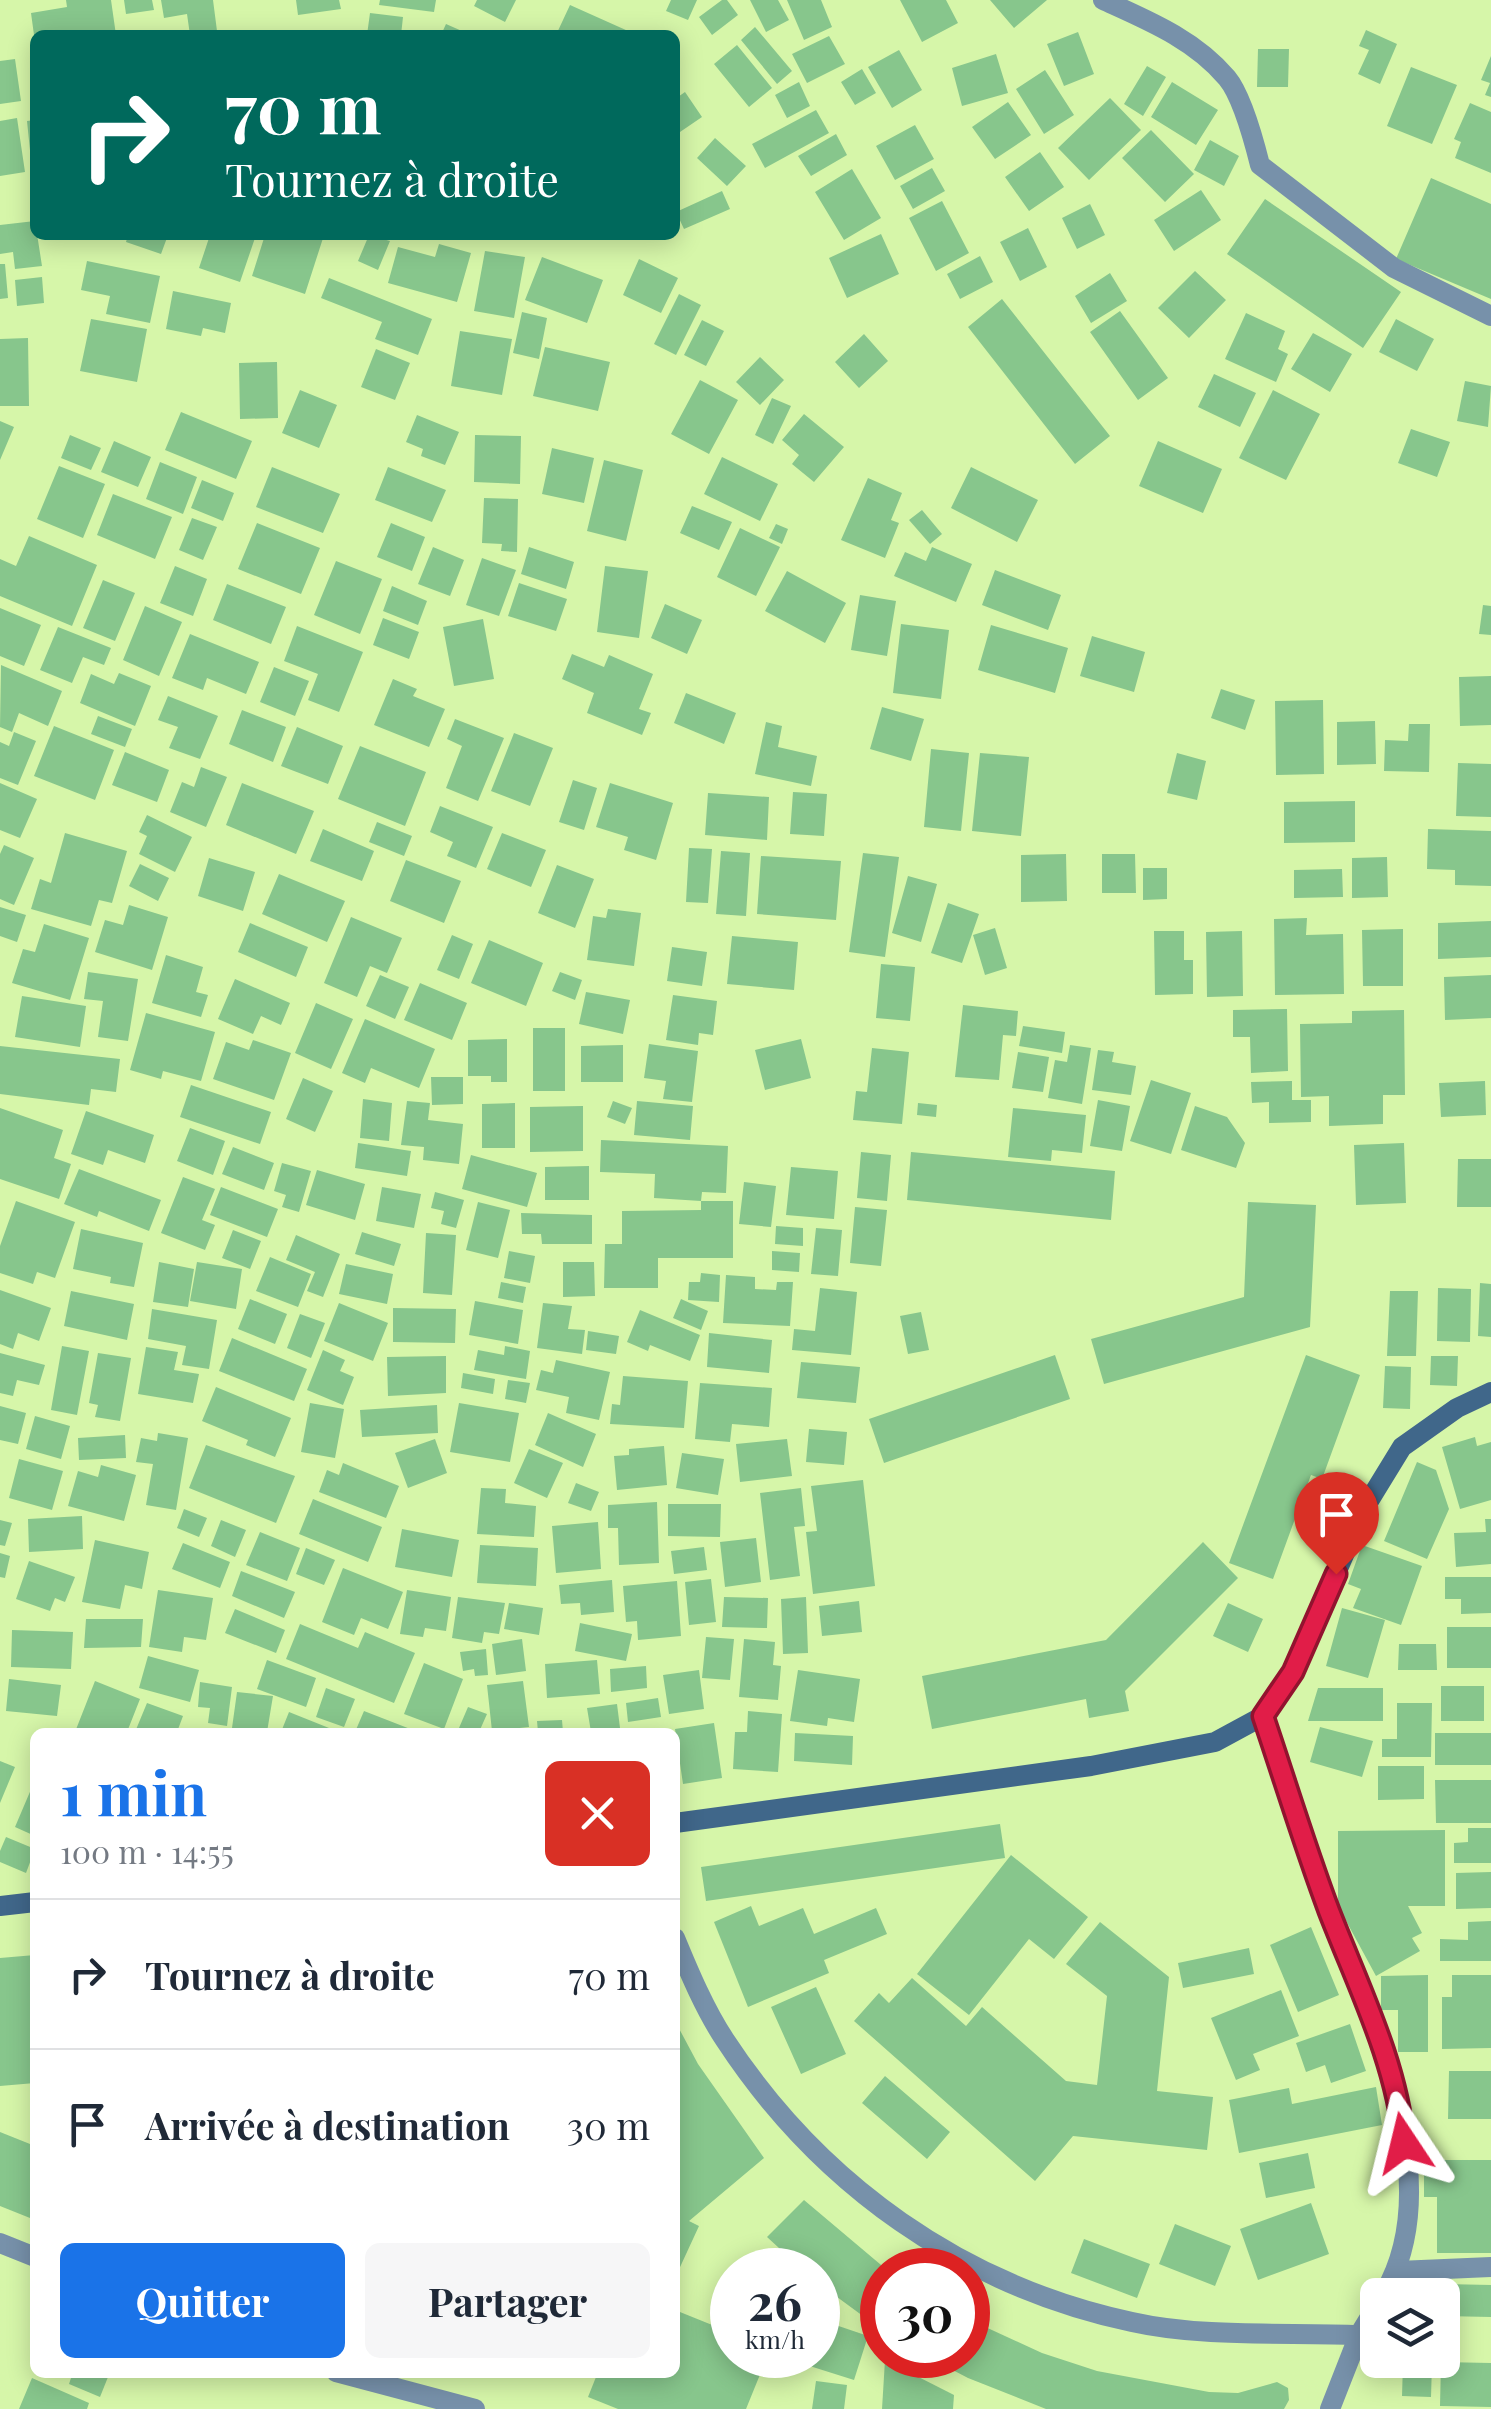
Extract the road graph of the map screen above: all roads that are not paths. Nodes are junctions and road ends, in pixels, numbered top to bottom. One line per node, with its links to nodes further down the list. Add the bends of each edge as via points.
1 (1102, 0): 2 (street, via 1171,30 1228,80 1260,165 1394,268)
2 (1491, 316)
3 (1491, 1392): 4 (street, via 1402,1447 1364,1509 1293,1672)
4 (1263, 1716): 5 (street, via 1214,1742 1090,1766); 12 (street, via 1401,2112 1410,2205)
5 (680, 1823)
6 (30, 1903): 7 (street)
7 (0, 1906)
8 (680, 1948): 14 (street, via 724,2039 785,2119 863,2197 960,2261 1053,2300 1134,2323)
9 (0, 2244): 10 (street)
10 (30, 2256)
11 (1491, 2268): 12 (street)
12 (1398, 2271): 13 (street)
13 (1394, 2278)
14 (1359, 2335): 17 (street)
15 (359, 2378): 16 (street)
16 (475, 2409)
17 (1330, 2409)

